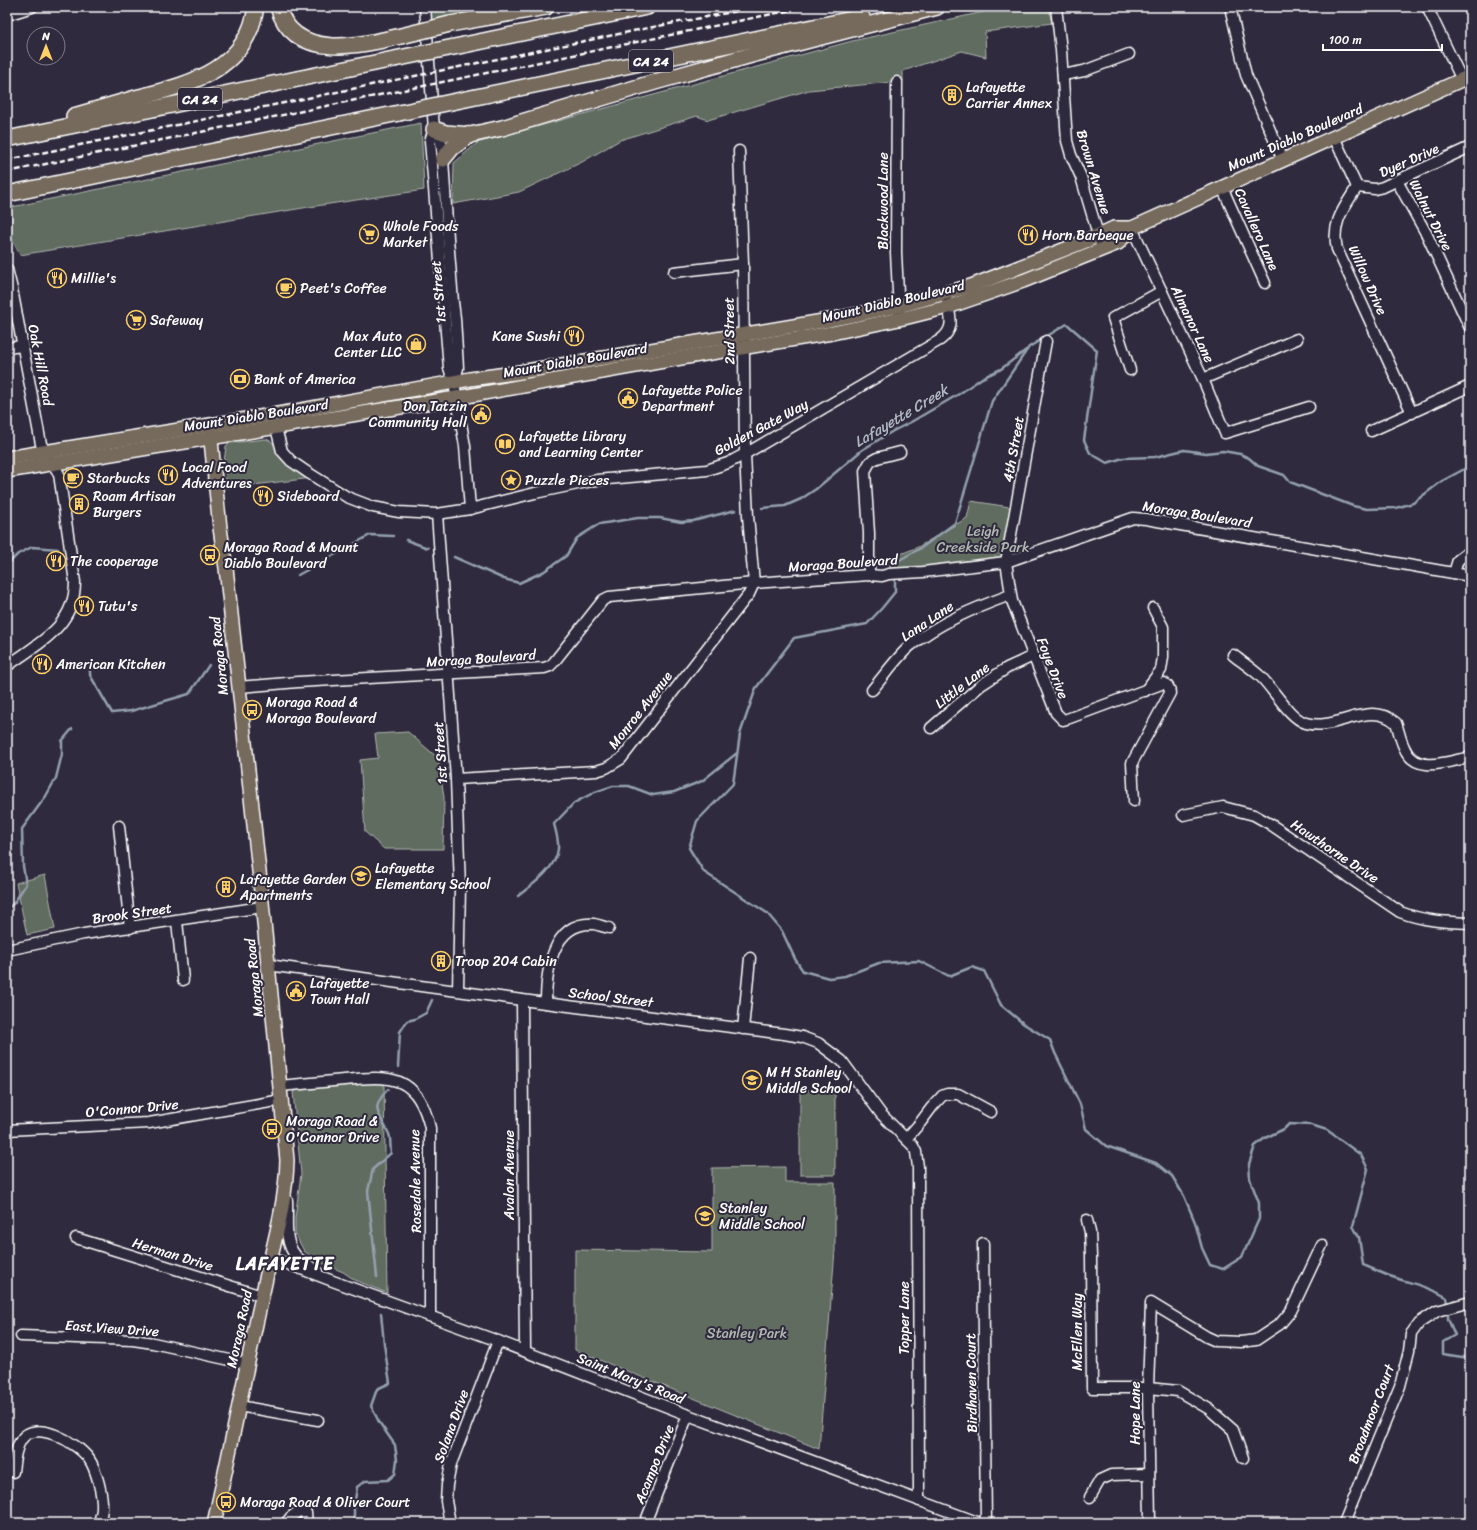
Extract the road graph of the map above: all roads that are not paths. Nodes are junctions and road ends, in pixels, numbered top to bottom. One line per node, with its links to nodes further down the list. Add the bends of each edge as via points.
1 (32, 7): 12 (street)
2 (256, 7): 21 (highway, via 249,33 242,46 227,62 211,73 176,87)
3 (278, 7): 5 (highway, bridge, via 292,31 302,39 326,46 405,35 450,24)
4 (419, 7): 13 (street, 1st Street)
5 (546, 7)
6 (647, 7): 21 (highway, CA 24, bridge)
7 (911, 7): 29 (highway, CA 24, bridge)
8 (937, 7): 19 (highway, via 740,58 502,128)
9 (1056, 7): 15 (street, Brown Avenue)
10 (1230, 7): 25 (street, via 1246,75)
11 (1426, 7): 16 (street)
12 (13, 11)
13 (426, 13): 18 (street, 1st Street)
14 (1129, 54): 15 (street, via 1084,71)
15 (1063, 75): 31 (street, Brown Avenue, via 1067,141 1081,177)
16 (1466, 78): 20 (main road, Mount Diablo Boulevard)
17 (897, 82): 42 (street, Blackwood Lane, via 896,252)
18 (434, 129): 19 (highway); 24 (street, 1st Street, via 441,142); 36 (street, 1st Street, via 430,141)
19 (470, 135): 24 (highway, via 452,148)
20 (1334, 137): 25 (main road, Mount Diablo Boulevard); 28 (street)
21 (7, 138)
22 (1470, 147): 26 (street, Dyer Drive)
23 (738, 151): 33 (street, 2nd Street)
24 (443, 159): 40 (street, 1st Street)
25 (1283, 160): 27 (main road, Mount Diablo Boulevard)
26 (1397, 181): 28 (street, Dyer Drive, via 1375,189); 43 (street, Walnut Drive, via 1427,235)
27 (1222, 187): 30 (main road, Mount Diablo Boulevard); 37 (street, Cavallero Lane)
28 (1357, 187): 55 (street, Willow Drive, via 1339,218 1335,240 1340,258)
29 (10, 193)
30 (1132, 228): 31 (main road, Mount Diablo Boulevard, via 1114,228); 32 (main road, Mount Diablo Boulevard, via 1118,243); 38 (street, Almanor Lane)
31 (1098, 235): 32 (street, Brown Avenue); 39 (main road, Mount Diablo Boulevard, via 986,280)
32 (1102, 248): 41 (main road, Mount Diablo Boulevard, via 1023,281)
33 (743, 264): 35 (street); 45 (street, 2nd Street)
34 (7, 269): 47 (street, Oak Hill Road)
35 (674, 272)
36 (442, 282): 40 (street, via 447,289 447,297); 51 (street, 1st Street, via 449,368)
37 (1265, 283)
38 (1162, 291): 49 (street, via 1113,318); 50 (street, Almanor Lane)
39 (946, 293): 41 (street, Golden Gate Way); 42 (main road, Mount Diablo Boulevard)
40 (453, 302): 51 (street, 1st Street, via 458,368)
41 (948, 307): 42 (main road, Mount Diablo Boulevard); 62 (street, Golden Gate Way, via 951,328 945,336)
42 (899, 312): 45 (main road, Mount Diablo Boulevard, via 829,320)
43 (1470, 328)
44 (1297, 339): 50 (street)
45 (743, 341): 51 (main road, Mount Diablo Boulevard); 53 (main road, Mount Diablo Boulevard); 62 (street, 2nd Street)
46 (1046, 341): 69 (street, 4th Street)
47 (22, 346): 48 (street); 60 (street, Oak Hill Road, via 41,444)
48 (7, 348)
49 (1130, 370)
50 (1203, 379): 54 (street, Almanor Lane, via 1225,434)
51 (454, 383): 53 (street, 1st Street); 56 (main road, Mount Diablo Boulevard)
52 (1470, 386): 55 (street)
53 (456, 398): 57 (main road, Mount Diablo Boulevard); 66 (street, 1st Street, via 465,446)
54 (1309, 407)
55 (1412, 413): 58 (street)
56 (210, 424): 59 (main road, Moraga Road); 60 (main road, Mount Diablo Boulevard)
57 (276, 428): 59 (main road, Mount Diablo Boulevard); 67 (street, Golden Gate Way, via 282,452 291,461 347,497 373,507 399,512)
58 (1371, 431)
59 (212, 438): 64 (main road, Mount Diablo Boulevard); 80 (main road, Moraga Road)
60 (46, 452): 63 (main road, Mount Diablo Boulevard); 64 (street, Oak Hill Road)
61 (900, 452): 71 (street, via 877,458 870,462 865,471)
62 (745, 454): 66 (street, Golden Gate Way, via 707,470 597,480); 73 (street, 2nd Street)
63 (7, 458)
64 (53, 464): 65 (main road, Mount Diablo Boulevard); 78 (street, Oak Hill Road, via 59,474 75,582 74,596 68,613 56,629)
65 (7, 471)
66 (470, 509): 67 (street, Golden Gate Way)
67 (437, 514): 79 (street, 1st Street)
68 (1470, 551): 70 (street, via 1458,560)
69 (1006, 562): 70 (street, Moraga Boulevard, via 1133,518); 71 (street, Moraga Boulevard, via 882,576); 74 (street, Foye Drive)
70 (1454, 573): 72 (street, Moraga Boulevard)
71 (869, 575): 73 (street, Moraga Boulevard)
72 (1470, 576)
73 (754, 584): 79 (street, Moraga Boulevard, via 609,597 603,600 550,666); 85 (street, Monroe Avenue, via 749,594 621,759 596,771)
74 (1010, 595): 77 (street, Foye Drive); 81 (street, Lana Lane, via 970,610 910,647)
75 (1153, 608): 82 (street, via 1163,627 1163,657 1161,670)
76 (1233, 655): 84 (street, via 1260,676 1298,720 1307,724 1327,724 1369,714 1383,715 1396,723 1404,748 1417,763 1433,765)
77 (1033, 656): 82 (street, Foye Drive, via 1056,714 1063,720); 83 (street, Little Lane, via 1007,668 981,685)
78 (7, 666)
79 (448, 674): 80 (street, Moraga Boulevard); 85 (street, 1st Street)
80 (238, 687): 89 (main road, Moraga Road)
81 (872, 690)
82 (1145, 691): 86 (street, Foye Drive, via 1164,683 1170,690 1132,763)
83 (931, 728)
84 (1470, 757)
85 (456, 780): 98 (street, 1st Street, via 460,887)
86 (1134, 801)
87 (1183, 815): 91 (street, Hawthorne Drive, via 1223,807 1254,815 1400,912 1416,918)
88 (119, 826): 92 (street)
89 (262, 907): 90 (street, Brook Street); 96 (main road, Moraga Road)
90 (177, 921): 92 (street, Brook Street); 97 (street)
91 (1470, 923)
92 (130, 928): 94 (street, Brook Street, via 84,934)
93 (609, 928): 100 (street, via 595,924 582,925 563,935 552,952 549,963)
94 (7, 950)
95 (750, 958): 101 (street)
96 (268, 965): 98 (street, School Street); 102 (main road, Moraga Road)
97 (183, 980)
98 (458, 990): 99 (street, School Street)
99 (522, 1000): 100 (street, School Street); 119 (street, Avalon Avenue)
100 (546, 1003): 101 (street, School Street)
101 (743, 1029): 106 (street, School Street, via 802,1037 826,1048 842,1061 881,1114)
102 (280, 1086): 103 (main road, Moraga Road); 116 (street, Rosedale Avenue, via 373,1077 391,1079 403,1083 421,1102 430,1128)
103 (282, 1100): 105 (street, O'Connor Drive, via 149,1123); 107 (main road, Moraga Road)
104 (991, 1112): 106 (street, via 958,1094 947,1094 942,1096)
105 (7, 1130)
106 (906, 1139): 129 (street, Topper Lane, via 916,1152 918,1167)
107 (287, 1178): 112 (main road, Moraga Road); 113 (street, via 287,1229 290,1246 296,1257)
108 (1087, 1220): 121 (street, McEllen Way, via 1091,1256 1092,1388)
109 (76, 1238): 114 (street, Herman Drive)
110 (983, 1243): 137 (street, Birdhaven Court)
111 (1322, 1245): 121 (street, Hope Lane, via 1291,1311 1280,1324 1256,1340 1216,1341 1151,1303)
112 (272, 1258): 113 (street, Saint Mary's Road); 114 (main road, Moraga Road)
113 (338, 1284): 116 (street, Saint Mary's Road)
114 (262, 1296): 120 (main road, Moraga Road)
115 (1466, 1303): 139 (street, Broadmoor Court, via 1437,1311 1419,1323 1411,1334 1400,1386)
116 (430, 1316): 118 (street, Saint Mary's Road)
117 (21, 1336): 120 (street, East View Drive, via 133,1340)
118 (498, 1341): 119 (street, Saint Mary's Road); 134 (street, Solana Drive, via 451,1464 446,1500)
119 (525, 1351): 123 (street, Saint Mary's Road)
120 (248, 1364): 122 (main road, Moraga Road)
121 (1148, 1388): 125 (street, via 1178,1391 1209,1410 1233,1430); 127 (street, Hope Lane)
122 (239, 1406): 124 (street); 131 (main road, Moraga Road)
123 (688, 1416): 129 (street, Saint Mary's Road); 135 (street, Acampo Drive)
124 (318, 1420)
125 (1243, 1458)
126 (13, 1472): 130 (street, via 16,1451 27,1434 34,1431 64,1438 89,1459 101,1492 102,1508)
127 (1150, 1474): 128 (street, via 1111,1475 1100,1480); 138 (street, Hope Lane)
128 (1090, 1497)
129 (918, 1501): 136 (street, Saint Mary's Road)
130 (99, 1523)
131 (214, 1523)
132 (286, 1523): 133 (street, via 299,1511 306,1513)
133 (307, 1523)
134 (450, 1523)
135 (645, 1523)
136 (980, 1523)
137 (986, 1523)
138 (1150, 1523)
139 (1344, 1523)

